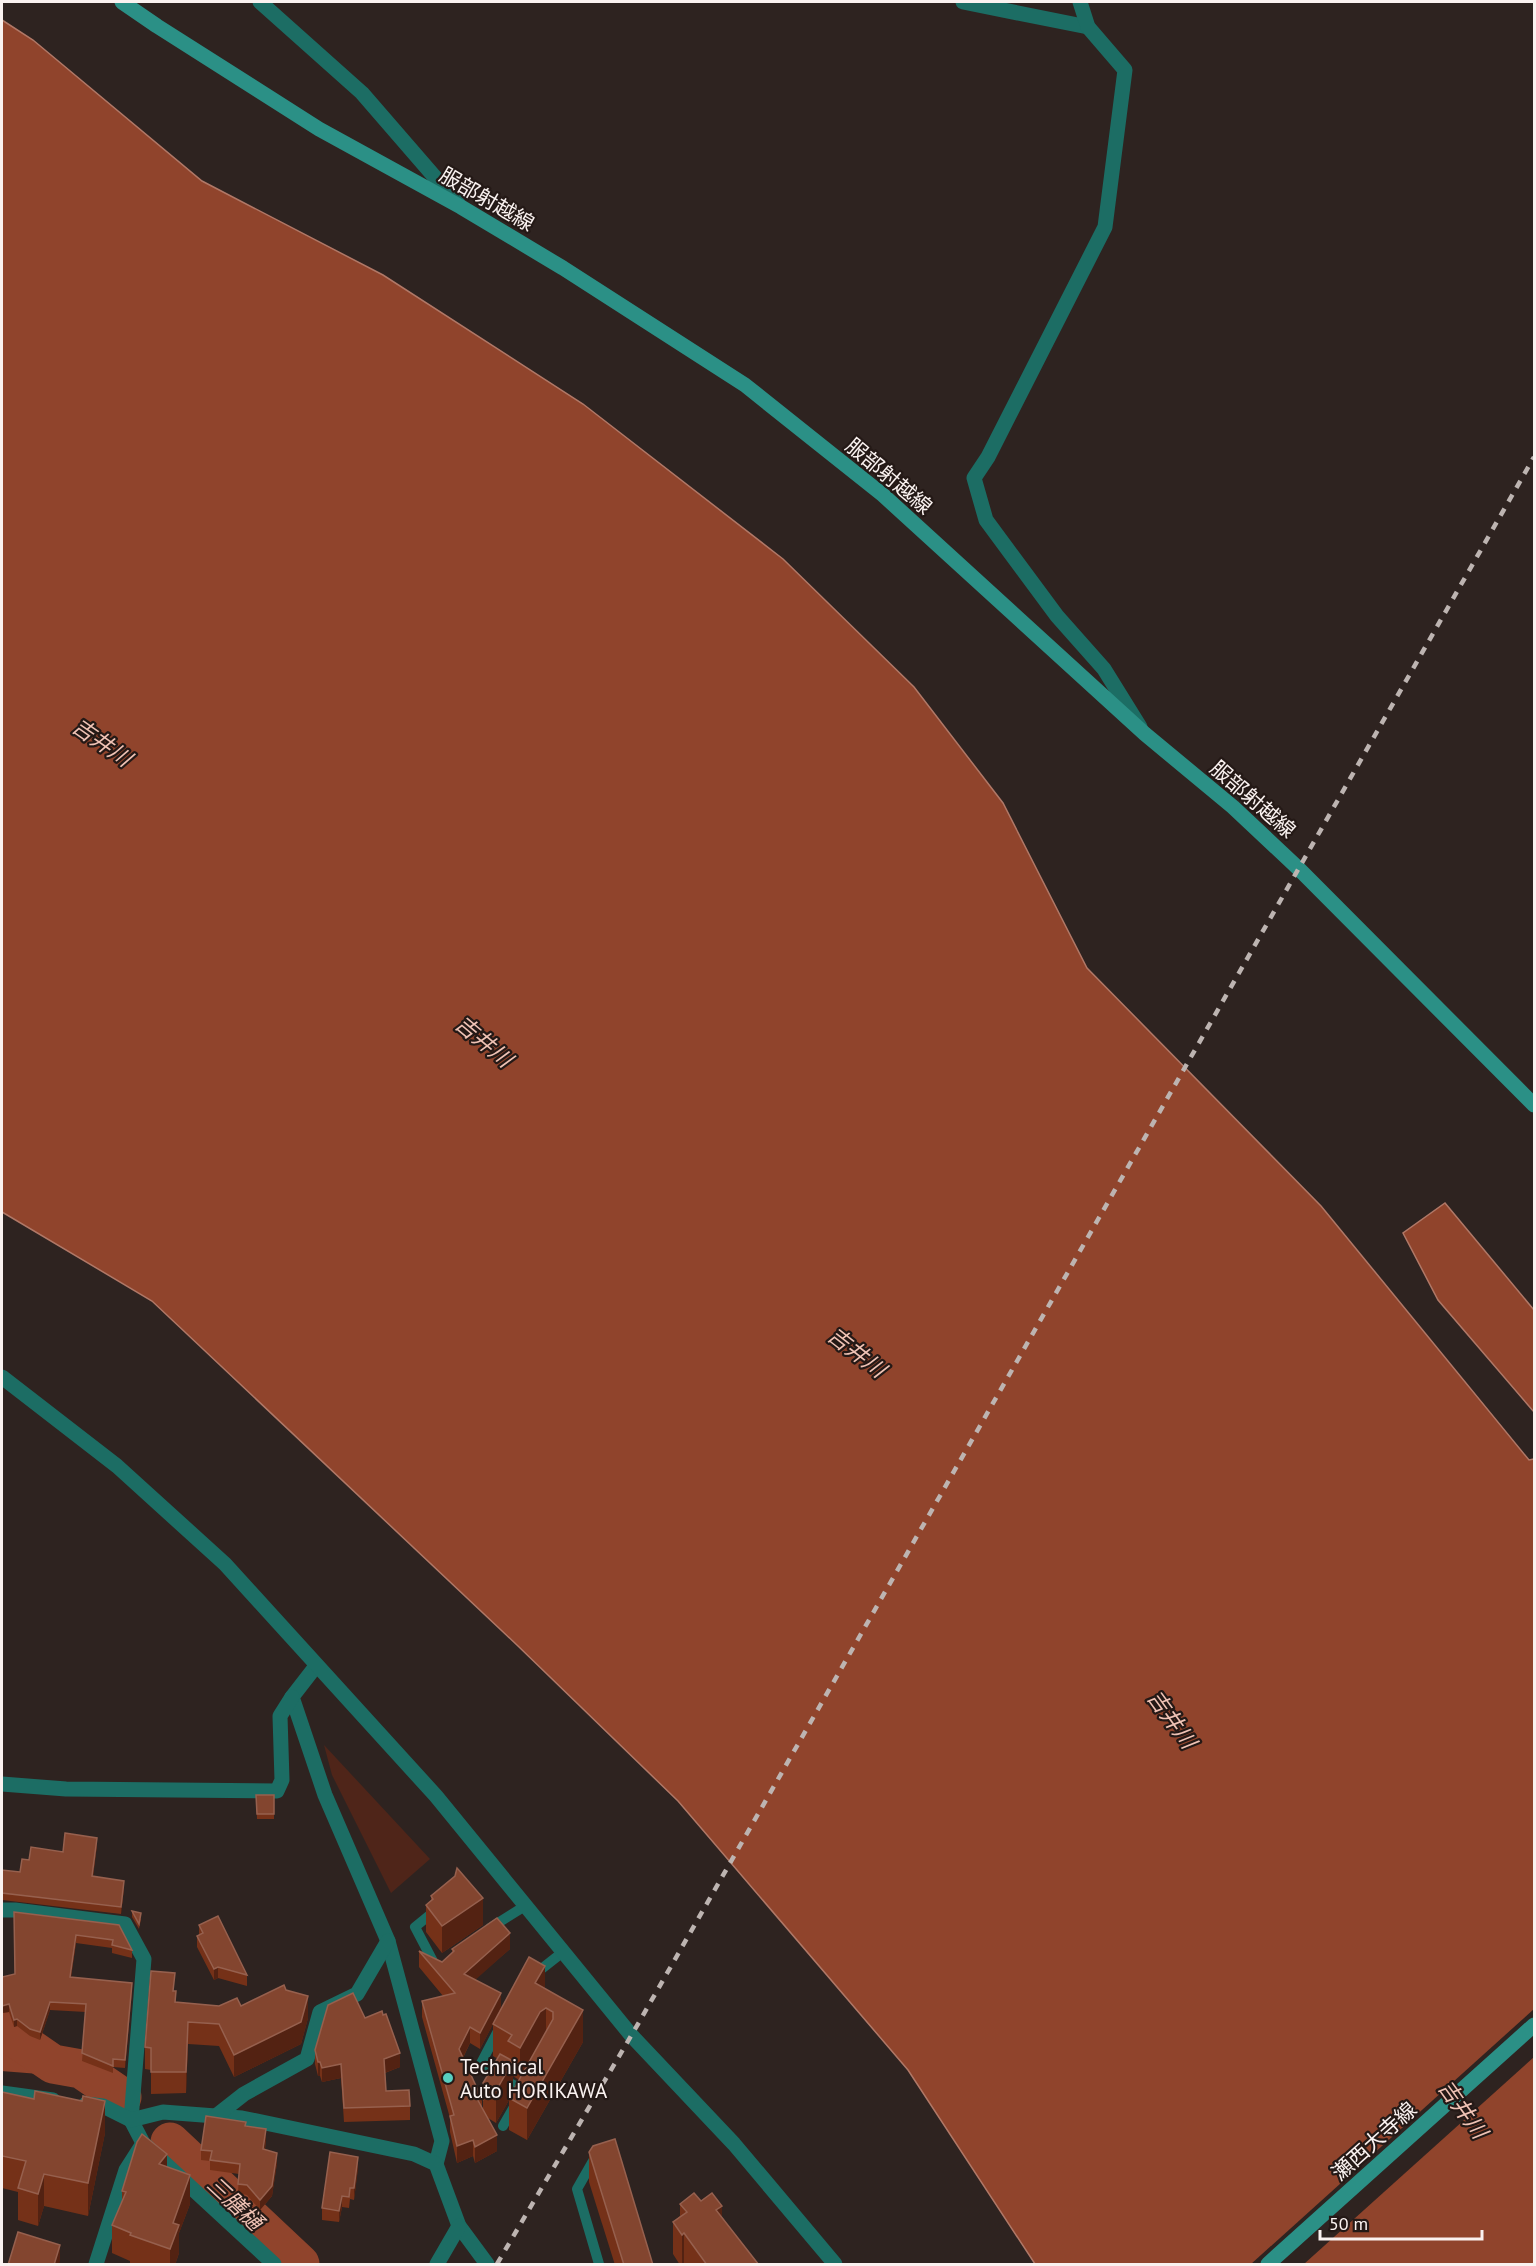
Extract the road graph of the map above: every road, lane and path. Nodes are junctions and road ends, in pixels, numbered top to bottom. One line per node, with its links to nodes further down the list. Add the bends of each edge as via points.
1 (122, 2): 6 (main road, 服部射越線, via 319,129)
2 (260, 2): 6 (street, via 362,93)
3 (963, 2): 5 (street)
4 (1080, 2): 5 (street)
5 (1088, 27): 7 (street, via 1125,70 1105,227 974,478 986,520 1057,616 1104,669)
6 (461, 207): 7 (main road, 服部射越線, via 745,385 883,495)
7 (1145, 734): 8 (main road, 服部射越線, via 1299,868)
8 (1534, 1105)
9 (2, 1377): 10 (street, via 117,1466 225,1564)
10 (316, 1666): 11 (street); 14 (street, via 436,1796)
11 (292, 1697): 12 (street, via 280,1716 282,1780 277,1791 66,1789); 17 (street, via 326,1795)
12 (2, 1784)
13 (450, 1898): 19 (lane, via 415,1927 435,1967)
14 (525, 1906): 16 (lane); 18 (street)
15 (2, 1910): 25 (street, via 125,1924 144,1959)
16 (479, 1936)
17 (388, 1941): 24 (street, via 357,1994 320,2012 307,2059 244,2094); 29 (street, via 442,2141)
18 (563, 1952): 20 (lane); 36 (street, via 631,2035 734,2144)
19 (444, 1961)
20 (523, 1984)
21 (507, 2015): 26 (lane, via 479,2067 526,2086)
22 (1534, 2025): 37 (main road, 瀬西大寺線)
23 (2, 2093): 25 (street, via 103,2106)
24 (216, 2116): 25 (street, via 163,2112); 29 (street, via 382,2147)
25 (131, 2120): 27 (street)
26 (503, 2126)
27 (143, 2143): 31 (street, via 126,2170); 32 (street)
28 (593, 2161): 35 (lane, via 577,2189)
29 (436, 2164): 30 (street)
30 (459, 2226): 33 (street); 34 (street)
31 (96, 2265)
32 (274, 2265)
33 (437, 2265)
34 (487, 2265)
35 (599, 2265)
36 (835, 2265)
37 (1268, 2265)

